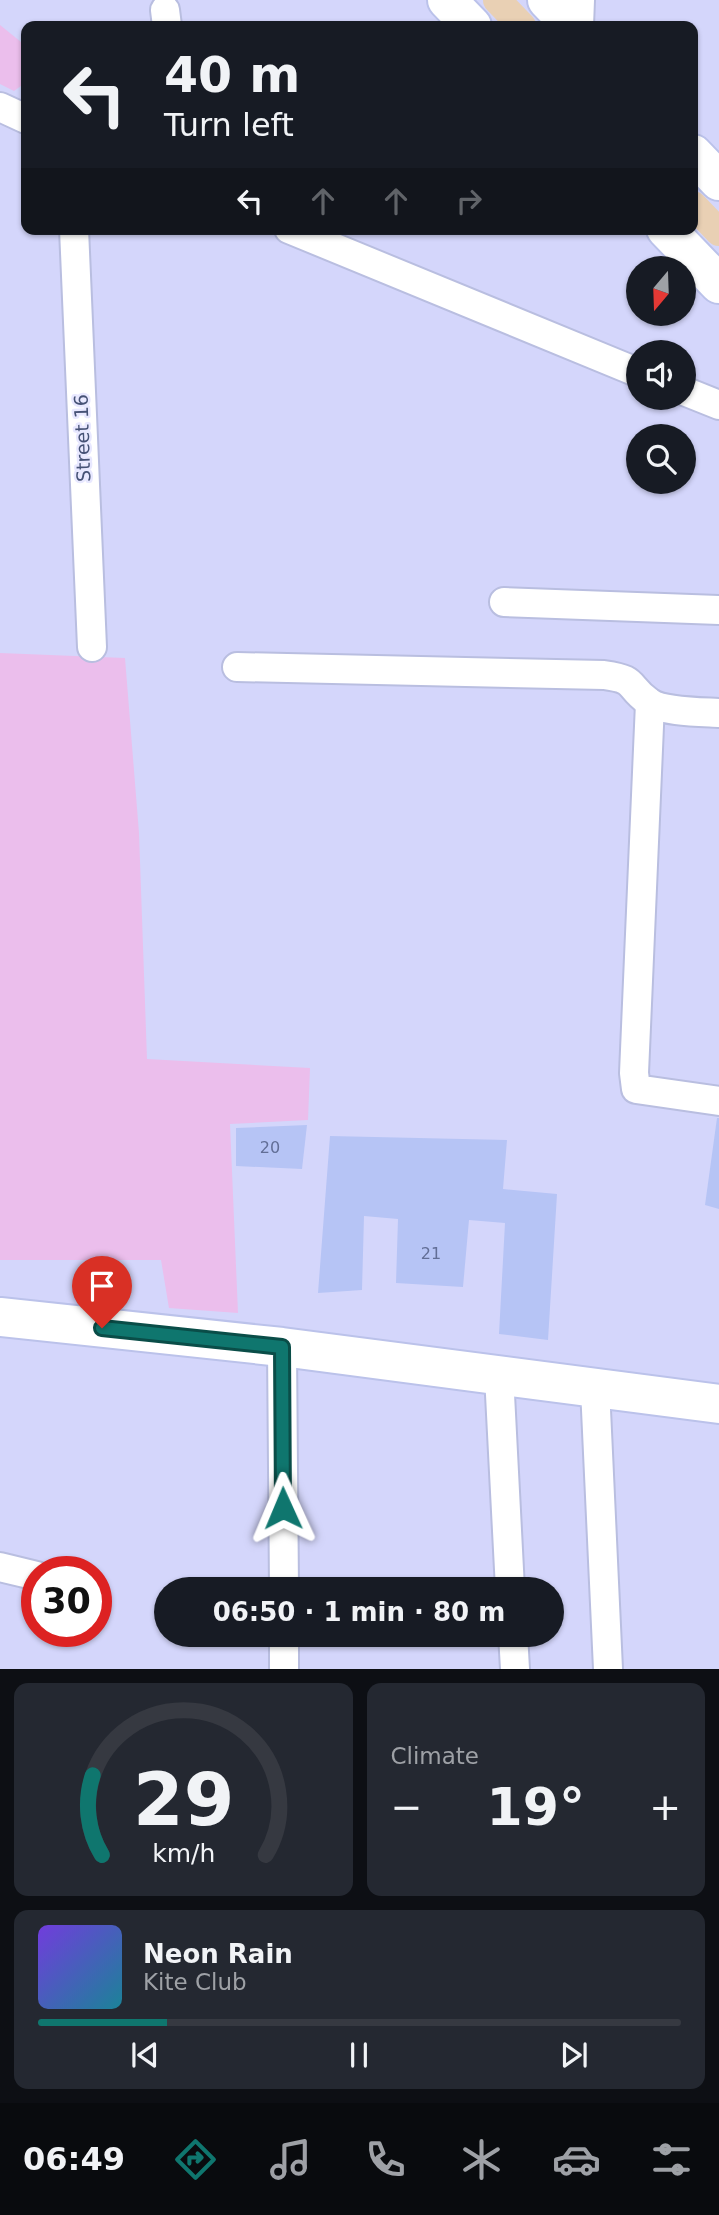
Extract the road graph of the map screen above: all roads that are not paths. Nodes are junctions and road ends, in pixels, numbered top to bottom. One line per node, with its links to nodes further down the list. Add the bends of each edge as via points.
1 (447, 0): 4 (main road)
2 (547, 0): 5 (main road)
3 (580, 0): 6 (street)
4 (467, 21)
5 (567, 21)
6 (579, 21)
7 (0, 107): 8 (street)
8 (21, 117)
9 (698, 158): 10 (main road)
10 (719, 181)
11 (75, 235): 20 (street, Street 16)
12 (304, 235): 15 (street)
13 (673, 235): 14 (main road)
14 (719, 284)
15 (626, 368)
16 (696, 396): 17 (street)
17 (719, 405)
18 (504, 601): 19 (street)
19 (719, 610)
20 (92, 647)
21 (237, 667): 22 (street, via 604,675 626,678)
22 (650, 704): 23 (street); 24 (street, via 636,1089)
23 (719, 713)
24 (719, 1101)
25 (0, 1317): 26 (main road)
26 (282, 1347): 27 (main road); 32 (street)
27 (499, 1376): 28 (main road); 33 (street)
28 (594, 1388): 29 (main road); 38 (street)
29 (719, 1404)
30 (0, 1567): 31 (street)
31 (21, 1572)
32 (284, 1577)
33 (509, 1577)
34 (284, 1647): 36 (street)
35 (514, 1647): 37 (street)
36 (284, 1669)
37 (515, 1669)
38 (608, 1669)

